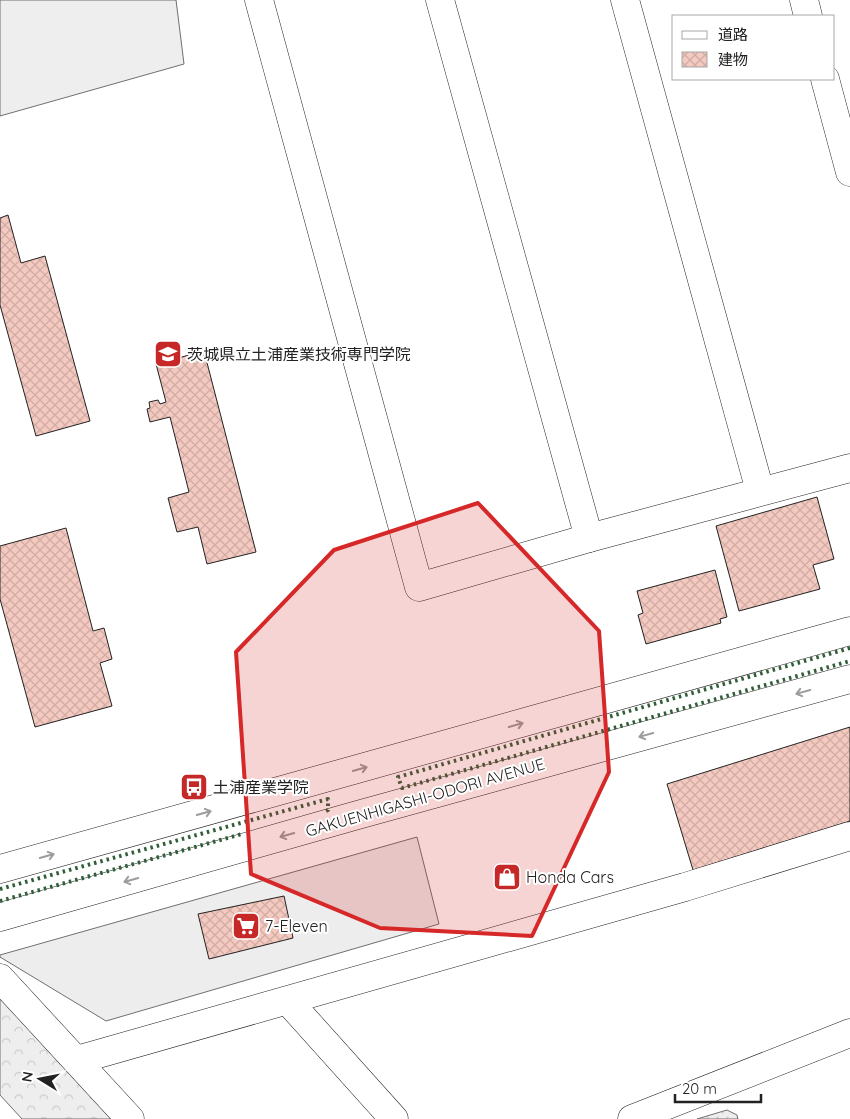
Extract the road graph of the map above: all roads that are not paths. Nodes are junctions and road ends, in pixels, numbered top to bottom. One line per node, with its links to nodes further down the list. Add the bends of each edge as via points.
1 (259, 0): 10 (street, via 419,587)
2 (440, 0): 10 (street)
3 (624, 0): 9 (street)
4 (804, 0): 5 (street)
5 (808, 15)
6 (825, 80): 7 (street)
7 (850, 172)
8 (850, 468): 9 (street)
9 (760, 491): 10 (street)
10 (589, 538)
11 (850, 631): 14 (street, one-way to 11)
12 (850, 679): 15 (street, GAKUENHIGASHI-ODORI AVENUE, one-way to 15)
13 (850, 836): 17 (street)
14 (0, 869)
15 (0, 917)
16 (0, 978): 19 (street)
17 (288, 1001): 19 (street); 21 (street)
18 (850, 1034): 22 (street)
19 (76, 1060): 20 (street)
20 (130, 1119)
21 (394, 1119)
22 (632, 1119)

